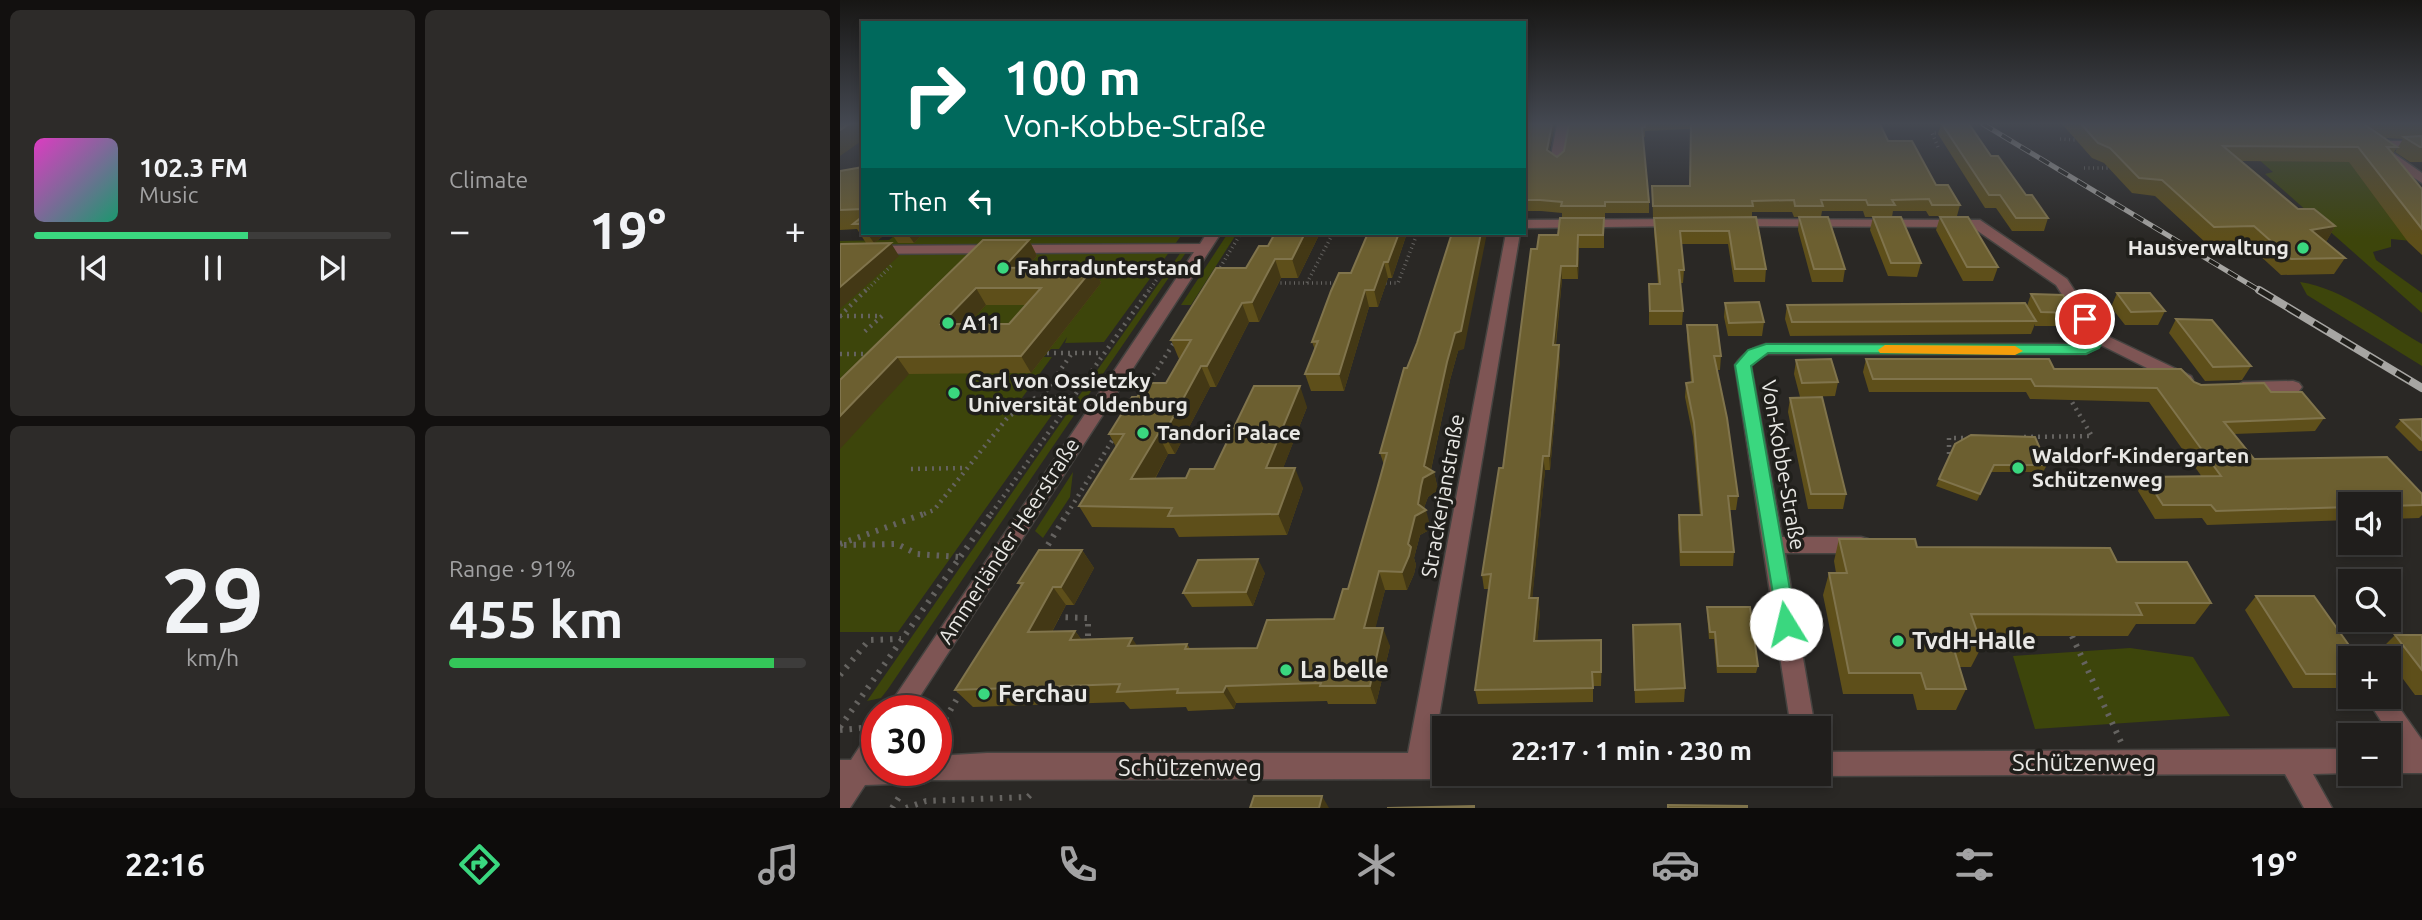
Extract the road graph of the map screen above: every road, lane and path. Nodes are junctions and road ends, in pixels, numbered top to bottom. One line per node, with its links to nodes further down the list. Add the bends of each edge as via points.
1 (2396, 162): 4 (street)
2 (2084, 168): 3 (path)
3 (2125, 168)
4 (2422, 180)
5 (1688, 223): 7 (street)
6 (1716, 223): 26 (street, via 1975,223 2062,282)
7 (1526, 224)
8 (895, 235): 17 (street)
9 (1240, 235): 18 (path)
10 (1333, 235): 20 (path)
11 (1416, 235): 22 (path, via 1398,283)
12 (1513, 235): 69 (street, Strackerjanstraße)
13 (1209, 240): 14 (street); 56 (street, Ammerländer Heerstraße)
14 (1179, 248): 15 (street); 29 (path)
15 (911, 249): 17 (street); 23 (path)
16 (840, 250): 17 (street)
17 (878, 250)
18 (1216, 274)
19 (1265, 283): 20 (path)
20 (1307, 283): 21 (path)
21 (1346, 283)
22 (1372, 283)
23 (840, 316): 25 (path, via 882,316)
24 (1179, 333): 35 (path)
25 (862, 334)
26 (2097, 337): 34 (street, via 2181,375); 46 (street, Von-Kobbe-Straße, via 2086,349 1766,348 1753,354 1743,365)
27 (1047, 353): 28 (path)
28 (1072, 353): 29 (path); 37 (path)
29 (1104, 353): 38 (path)
30 (840, 354): 31 (path)
31 (874, 354)
32 (2293, 387): 33 (street)
33 (2231, 389)
34 (2194, 390)
35 (1143, 392)
36 (2067, 393): 40 (path, via 2092,436)
37 (1042, 397): 38 (path); 43 (path, via 1008,417)
38 (1073, 397): 48 (path)
39 (1120, 428): 49 (path)
40 (2014, 437)
41 (1975, 438): 42 (path, via 1948,438)
42 (1949, 454)
43 (967, 468): 44 (path); 45 (path, via 934,510)
44 (911, 469)
45 (840, 545): 48 (path, via 897,544 917,554)
46 (1774, 545): 47 (street); 59 (street, Von-Kobbe-Straße)
47 (1879, 545)
48 (959, 557): 53 (path)
49 (1037, 562)
50 (1047, 617): 52 (path, via 1088,618)
51 (2073, 636): 66 (path)
52 (1088, 637)
53 (902, 639): 54 (path, via 869,640); 60 (path)
54 (840, 675)
55 (967, 681): 57 (path)
56 (908, 695)
57 (952, 706)
58 (2386, 709): 65 (street)
59 (1801, 716)
60 (840, 728): 61 (path)
61 (854, 728)
62 (861, 760): 72 (street)
63 (2338, 761): 67 (street, Schützenweg)
64 (2401, 761): 65 (street)
65 (2422, 761)
66 (2130, 762): 67 (street, Schützenweg); 68 (street, Schützenweg)
67 (2292, 762): 78 (street)
68 (1831, 764)
69 (1418, 766): 70 (street, Schützenweg); 71 (street, Schützenweg)
70 (1432, 766)
71 (952, 768)
72 (849, 773): 75 (street)
73 (1028, 797): 77 (path, via 926,802)
74 (898, 799): 76 (path)
75 (840, 800)
76 (892, 808)
77 (906, 808)
78 (2319, 808)

